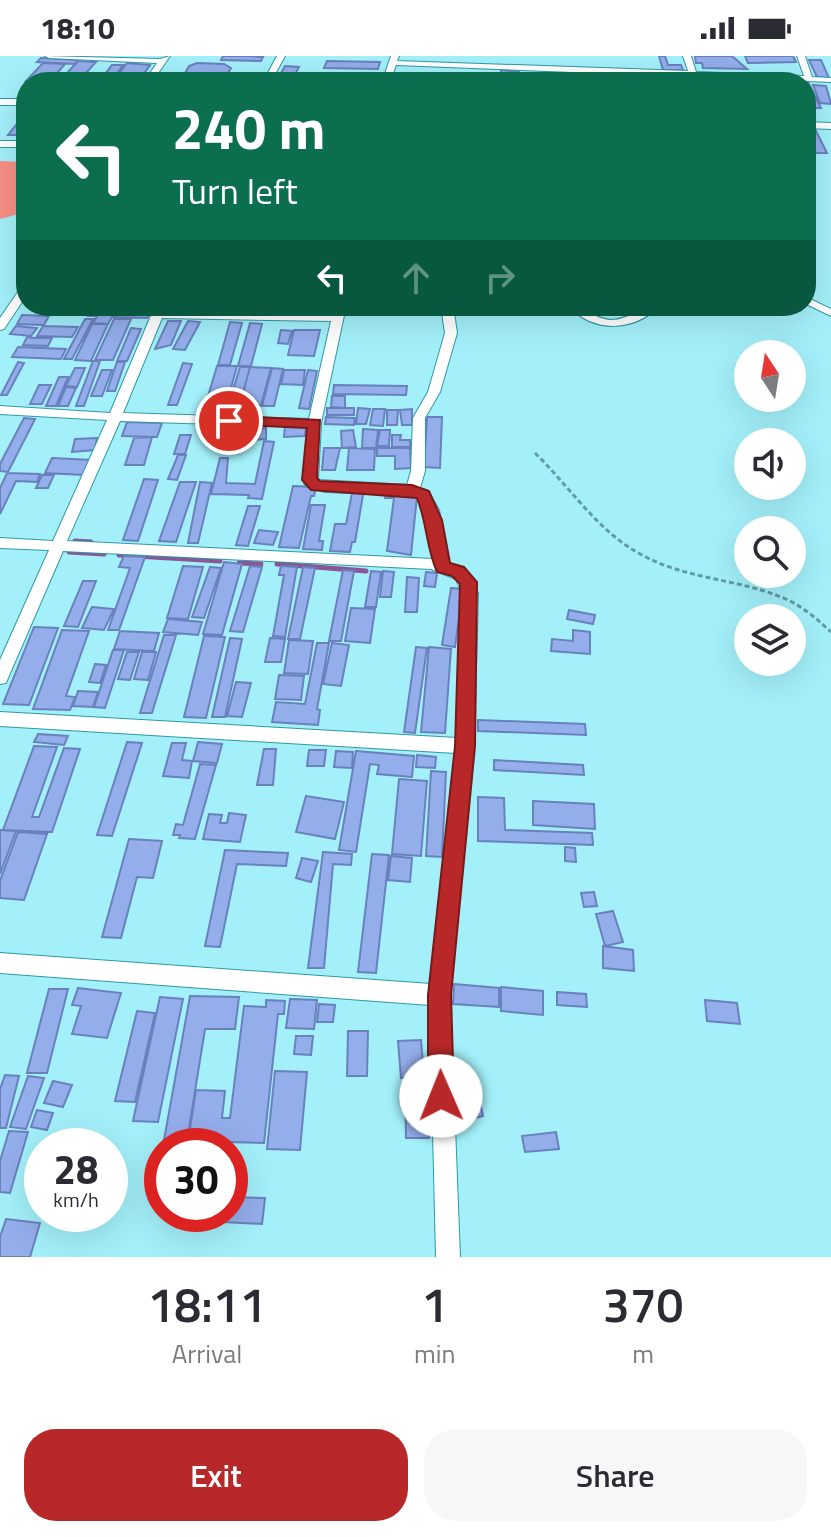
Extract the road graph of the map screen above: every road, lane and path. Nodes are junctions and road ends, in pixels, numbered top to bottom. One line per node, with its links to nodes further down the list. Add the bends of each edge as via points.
1 (49, 56): 3 (street)
2 (523, 56): 5 (street)
3 (164, 58)
4 (394, 59): 5 (street)
5 (523, 67): 6 (street)
6 (644, 72)
7 (16, 302): 13 (street)
8 (157, 316): 15 (street)
9 (338, 316): 16 (street)
10 (448, 316): 18 (street, via 451,333 434,392 419,418 418,471)
11 (587, 316): 12 (street, via 608,324)
12 (638, 316)
13 (1, 324)
14 (0, 410): 15 (street)
15 (115, 417): 16 (street); 20 (street)
16 (315, 423): 18 (street, via 311,483)
17 (535, 453): 22 (path, via 621,543 664,564 792,602)
18 (412, 490): 21 (street, via 428,501)
19 (0, 543): 20 (street)
20 (59, 545): 21 (street); 23 (street)
21 (443, 567): 25 (street, via 458,571 470,593)
22 (831, 632)
23 (0, 678)
24 (0, 719): 25 (street)
25 (465, 746): 27 (street)
26 (0, 963): 27 (street)
27 (440, 995): 28 (street)
28 (448, 1257)

